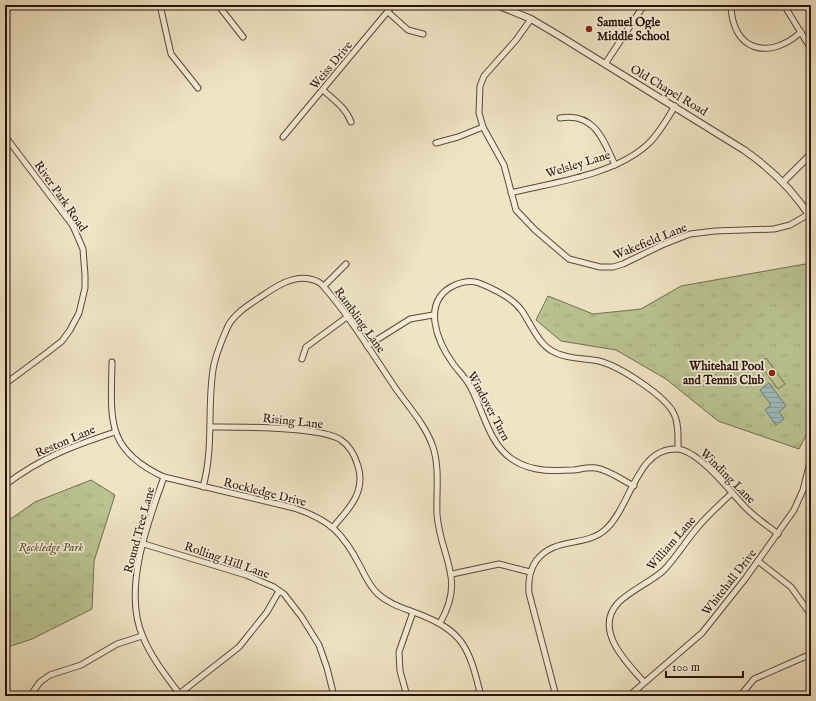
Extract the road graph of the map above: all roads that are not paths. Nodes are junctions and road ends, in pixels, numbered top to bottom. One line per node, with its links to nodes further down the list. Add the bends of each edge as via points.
1 (160, 5): 15 (street, via 171,54)
2 (218, 5): 12 (street)
3 (394, 5): 8 (street, Weiss Drive)
4 (497, 5): 9 (street, Old Chapel Road)
5 (644, 5): 14 (street)
6 (731, 5): 10 (street, via 732,22 736,31 743,40 756,47 769,49 781,46)
7 (784, 5): 10 (street)
8 (388, 12): 11 (street, via 408,30); 16 (street, Weiss Drive)
9 (530, 20): 14 (street, Old Chapel Road); 20 (street, Wakefield Lane, via 481,81 478,103)
10 (801, 32): 13 (street)
11 (423, 34)
12 (243, 37)
13 (811, 49)
14 (605, 64): 17 (street, Old Chapel Road)
15 (198, 88)
16 (323, 90): 19 (street, via 348,114); 21 (street, Weiss Drive)
17 (675, 106): 25 (street, Welsley Lane, via 649,143); 26 (street, Old Chapel Road, via 744,150)
18 (560, 118): 25 (street, via 578,117 593,126)
19 (351, 122)
20 (483, 127): 23 (street); 27 (street, Wakefield Lane, via 504,165)
21 (283, 137)
22 (6, 138): 36 (street, River Park Road, via 72,226 83,249 86,276 79,312 62,341)
23 (436, 143)
24 (811, 154): 26 (street)
25 (615, 165): 27 (street, Welsley Lane)
26 (783, 182): 28 (street, Old Chapel Road)
27 (511, 193): 28 (street, Wakefield Lane, via 521,216 562,254 576,262 607,268 623,264 690,234 774,229)
28 (810, 216)
29 (346, 264): 30 (street)
30 (324, 286): 32 (street, Rambling Lane); 37 (street, Rambling Lane, via 311,279 293,279 268,292 232,319 214,366)
31 (434, 315): 33 (street, via 406,321); 39 (street, via 440,297 456,284 476,282 495,290 520,308 551,351 609,364 666,403 675,416); 43 (street, Windover Turn, via 443,348 471,387 493,437 508,457 536,470 598,468)
32 (347, 317): 33 (street, Rambling Lane); 34 (street, via 306,348)
33 (367, 346): 51 (street, Rambling Lane, via 432,444 437,469 438,517)
34 (302, 359)
35 (112, 362): 38 (street, Rockledge Drive, via 111,413)
36 (5, 384)
37 (211, 427): 44 (street, Rambling Lane, via 210,457); 46 (street, Rising Lane, via 303,431 330,435 342,441 357,462 360,483 353,504)
38 (115, 432): 41 (street, Rockledge Drive, via 134,460); 42 (street, Reston Lane, via 58,452)
39 (678, 449): 43 (street, via 660,452 650,458); 45 (street, Winding Lane, via 693,455)
40 (811, 458): 47 (street, Whitehall Drive, via 800,499)
41 (164, 477): 44 (street, Rockledge Drive); 48 (street, Round Tree Lane)
42 (5, 485)
43 (634, 486): 50 (street, via 605,531 553,547 539,557)
44 (203, 487): 46 (street, Rockledge Drive, via 294,508 312,514)
45 (732, 493): 47 (street, Winding Lane, via 754,516); 58 (street, William Lane, via 699,526 663,570 618,603 613,611 610,628 613,643)
46 (333, 527): 53 (street, Rockledge Drive, via 344,539 369,583 379,594)
47 (778, 534): 49 (street, Whitehall Drive)
48 (144, 544): 52 (street, Rolling Hill Lane, via 246,575); 56 (street, Round Tree Lane, via 136,575 135,593)
49 (758, 561): 54 (street, via 791,587); 58 (street, Whitehall Drive, via 702,633)
50 (530, 572): 51 (street, via 499,564); 64 (street, via 529,593)
51 (452, 574): 55 (street, Rambling Lane, via 451,600)
52 (280, 591): 59 (street, via 239,647); 61 (street, Rolling Hill Lane, via 302,616 319,644)
53 (413, 612): 55 (street, Rockledge Drive); 62 (street, via 400,652 400,671)
54 (811, 615)
55 (440, 623): 63 (street, Rockledge Drive, via 460,639 468,651)
56 (142, 636): 59 (street, Round Tree Lane, via 154,659); 60 (street, via 117,644 81,665 50,675 40,682)
57 (811, 654): 66 (street, via 754,679)
58 (644, 682): 65 (street, Whitehall Drive)
59 (180, 695)
60 (30, 696)
61 (334, 696)
62 (407, 696)
63 (481, 696)
64 (556, 696)
65 (629, 696)
66 (740, 696)

